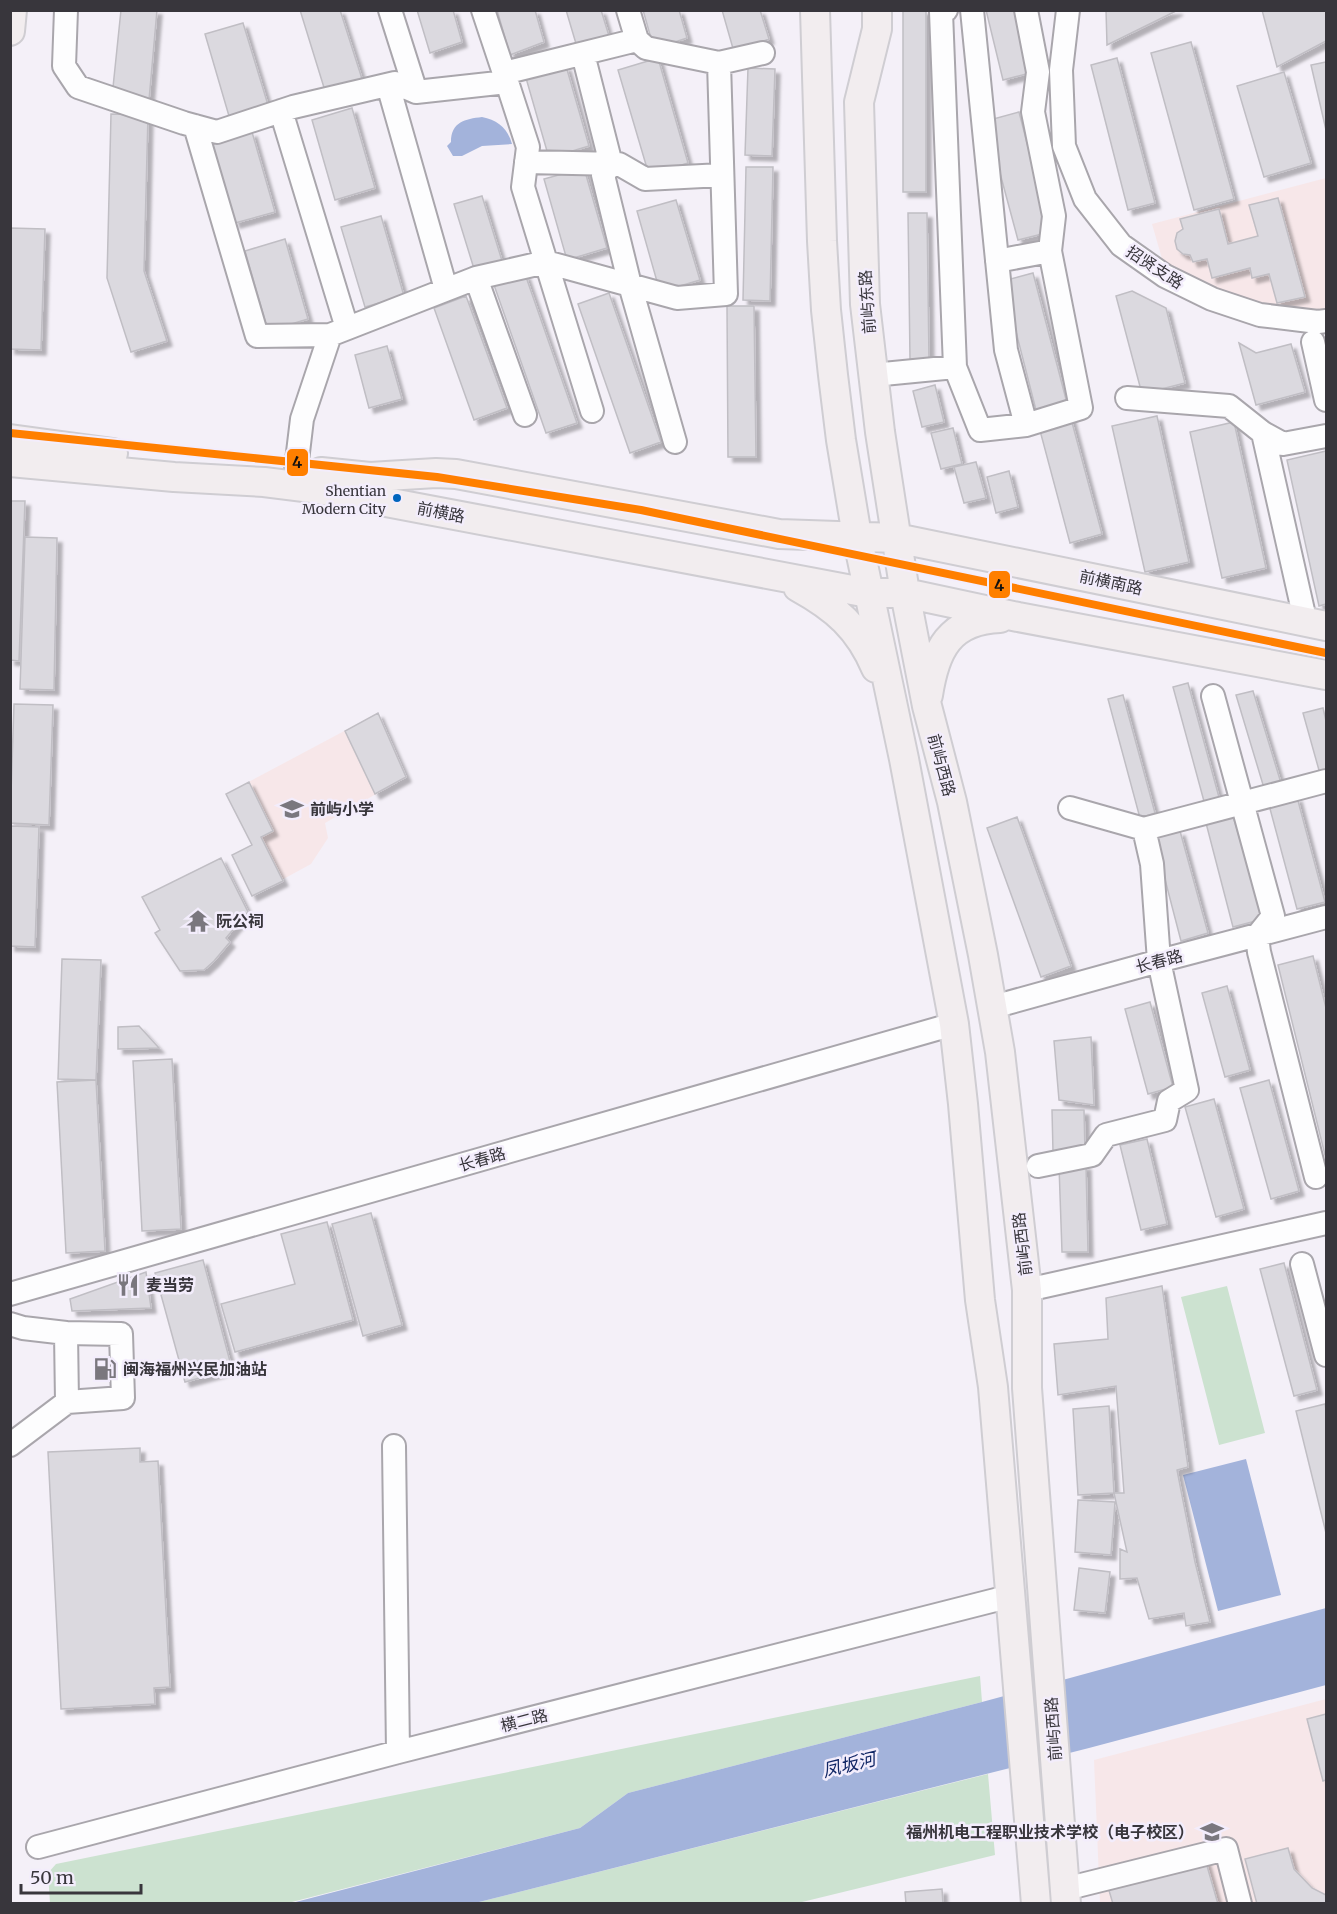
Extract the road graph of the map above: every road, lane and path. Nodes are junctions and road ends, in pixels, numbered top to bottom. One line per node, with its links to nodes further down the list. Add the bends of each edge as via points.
1 (12, 10): 12 (main road)
2 (66, 10): 23 (street, via 64,66 78,87)
3 (390, 10): 21 (street)
4 (483, 10): 19 (street)
5 (628, 10): 13 (street)
6 (815, 10): 49 (main road, via 826,310)
7 (877, 10): 37 (main road, 前屿东路, via 877,29 859,102 865,304)
8 (946, 10): 36 (street, via 941,12)
9 (972, 10): 28 (street)
10 (1026, 10): 18 (street)
11 (1068, 10): 17 (street, 招贤支路)
12 (10, 31)
13 (637, 40): 15 (street); 16 (street, via 646,48)
14 (763, 53): 16 (street)
15 (584, 54): 19 (street); 25 (street)
16 (719, 63): 26 (street)
17 (1061, 70): 18 (street); 33 (street, 招贤支路, via 1065,146 1085,199 1121,245 1165,276 1212,299 1260,315)
18 (1038, 72): 27 (street, via 1034,112 1054,216)
19 (506, 78): 21 (street); 24 (street, via 528,147)
20 (388, 85): 21 (street, via 395,83); 22 (street); 32 (street)
21 (416, 92)
22 (281, 111): 23 (street, via 217,132); 34 (street)
23 (195, 126): 34 (street, via 257,336)
24 (526, 162): 25 (street); 29 (street, via 523,186)
25 (611, 164): 26 (street, via 619,164 645,179); 31 (street, via 603,175)
26 (722, 175): 31 (street, via 726,294 677,298)
27 (1050, 251): 28 (street); 42 (street, via 1081,408)
28 (997, 261): 42 (street, via 1006,350)
29 (546, 262): 30 (street); 31 (street); 40 (street)
30 (476, 278): 32 (street); 41 (street)
31 (630, 285): 46 (street)
32 (446, 289): 34 (street)
33 (1326, 321)
34 (338, 332): 48 (street, via 302,419)
35 (1313, 342): 39 (street)
36 (955, 367): 37 (street); 42 (street, via 980,430)
37 (873, 375): 50 (main road, 前屿东路)
38 (1127, 398): 43 (street, via 1229,406)
39 (1326, 400)
40 (592, 411)
41 (525, 416)
42 (1026, 425)
43 (1263, 433): 44 (street, via 1282,444); 55 (street, via 1304,615)
44 (1326, 436)
45 (10, 439): 48 (main road, 前横路, via 154,459)
46 (675, 442)
47 (10, 462): 51 (main road, 前横路, via 312,488)
48 (296, 469): 49 (main road, 前横路, via 370,477 456,474 779,534)
49 (857, 536): 50 (main road, 前横路); 52 (main road)
50 (896, 538): 53 (main road, 前屿东路); 55 (main road, 前横南路)
51 (777, 576): 52 (main road, 前横路); 59 (main road, via 836,610 869,653 880,676)
52 (868, 593): 53 (main road, 前横路); 59 (main road, 前屿西路)
53 (905, 594): 54 (main road); 58 (main road, 前屿西路)
54 (1018, 617): 56 (main road); 58 (main road, via 972,622 955,631 937,658)
55 (1313, 624)
56 (1326, 675)
57 (1213, 696): 61 (street)
58 (927, 706): 67 (main road, 前屿西路, via 952,802)
59 (904, 759): 68 (main road, 前屿西路)
60 (1326, 781): 61 (street)
61 (1242, 802): 63 (street); 65 (street, via 1273,916)
62 (1070, 808): 63 (street)
63 (1144, 830): 66 (street, via 1152,864)
64 (1326, 917): 65 (street, 长春路)
65 (1257, 936): 66 (street, 长春路); 70 (street)
66 (1159, 961): 67 (street, 长春路); 69 (street, via 1187,1090 1169,1101 1165,1120 1106,1136 1092,1155)
67 (993, 1007): 73 (main road, 前屿西路)
68 (954, 1024): 74 (street, 长春路); 81 (main road, 前屿西路)
69 (1038, 1166)
70 (1316, 1177)
71 (1326, 1223): 73 (street)
72 (1302, 1264): 77 (street)
73 (1027, 1290): 84 (main road, 前屿西路, via 1027,1388 1056,1769)
74 (10, 1294)
75 (10, 1323): 76 (street)
76 (66, 1333): 78 (street); 78 (street, via 121,1334 123,1398)
77 (1326, 1355)
78 (67, 1402): 79 (street)
79 (10, 1445)
80 (394, 1446): 82 (street)
81 (1011, 1596): 82 (street, 横二路); 85 (main road, 前屿西路)
82 (398, 1752): 83 (street, 横二路)
83 (38, 1847)
84 (1072, 1895): 86 (street, via 1226,1849)
85 (1035, 1904)
86 (1240, 1904)

